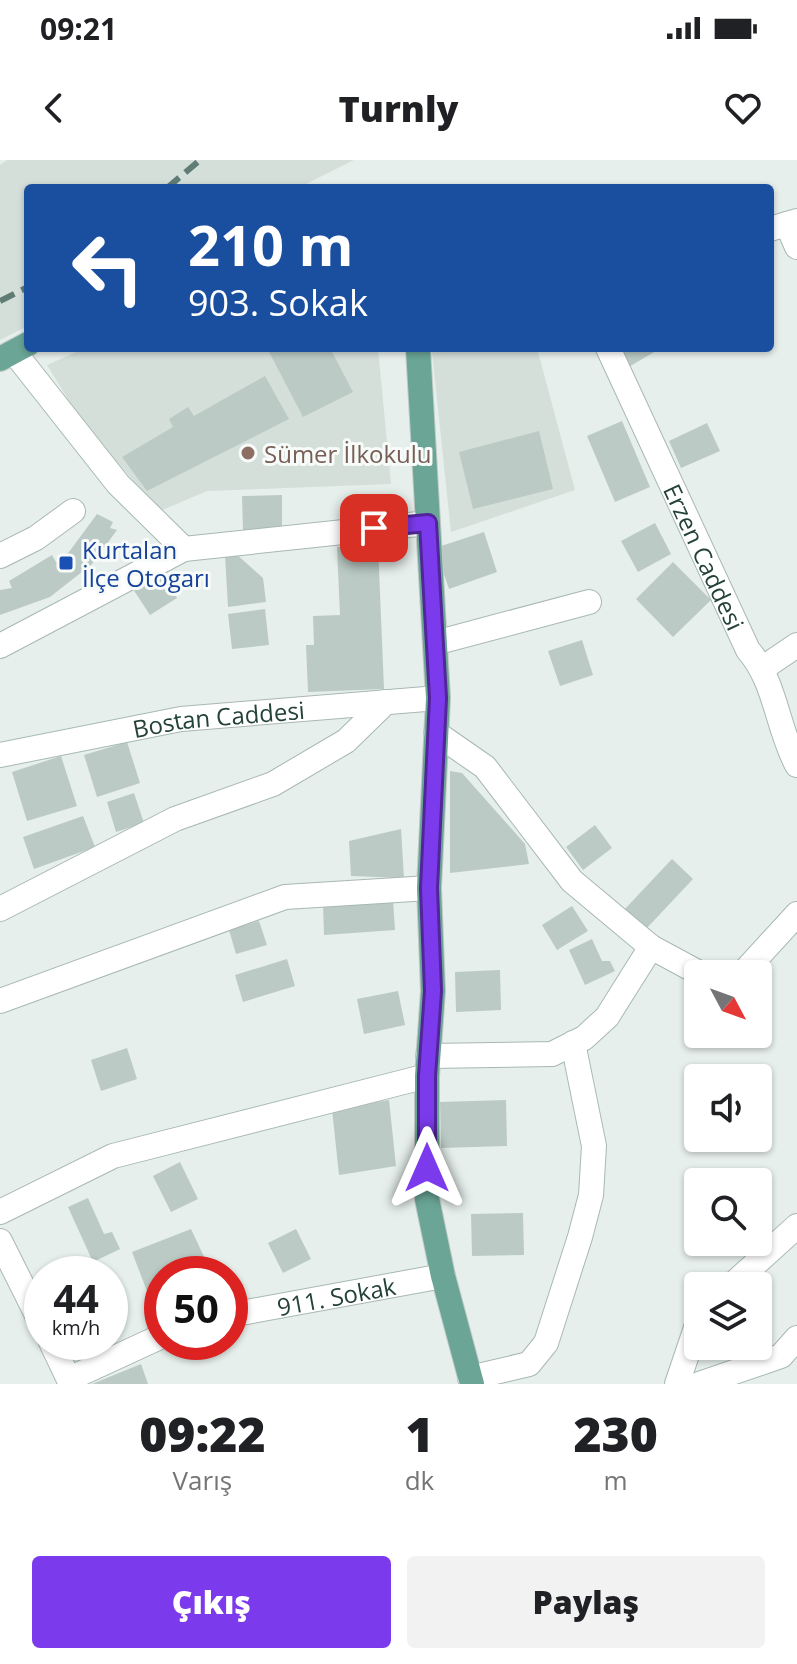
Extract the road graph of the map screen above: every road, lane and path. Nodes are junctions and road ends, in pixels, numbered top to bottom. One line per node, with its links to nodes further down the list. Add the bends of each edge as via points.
1 (785, 225): 2 (street)
2 (797, 247)
3 (14, 351): 8 (street, via 118,484)
4 (418, 352): 7 (main road)
5 (610, 352): 14 (street, Erzen Caddesi, via 748,650)
6 (73, 511): 9 (street)
7 (428, 523): 8 (street); 11 (main road)
8 (184, 549): 13 (street)
9 (0, 556)
10 (589, 602): 11 (street)
11 (435, 643): 15 (main road)
12 (797, 645): 14 (street)
13 (0, 646)
14 (763, 668): 19 (street, Erzen Caddesi)
15 (438, 698): 16 (street, Bostan Caddesi); 17 (main road)
16 (386, 702): 18 (street, Bostan Caddesi, via 181,719); 21 (street, via 346,741 273,784 175,819)
17 (436, 733): 20 (main road); 23 (street, via 485,767 572,881)
18 (1, 753)
19 (797, 765)
20 (429, 888): 26 (street, via 285,897); 28 (main road, via 433,991)
21 (0, 909)
22 (797, 914): 24 (street)
23 (651, 947): 25 (street); 27 (street, via 607,1017)
24 (755, 960)
25 (684, 965)
26 (0, 1001)
27 (573, 1043): 28 (street, via 552,1054); 41 (street, via 594,1146 591,1195 580,1237 546,1343 529,1364)
28 (427, 1066): 29 (street, via 113,1156); 33 (main road, via 427,1199)
29 (0, 1212)
30 (797, 1226): 32 (street)
31 (0, 1241): 34 (street)
32 (746, 1272)
33 (443, 1276): 35 (street, 911. Sokak); 41 (main road)
34 (24, 1289)
35 (248, 1312)
36 (797, 1338): 43 (street, via 781,1356)
37 (144, 1345): 40 (street)
38 (60, 1360): 40 (street)
39 (685, 1360): 42 (street)
40 (70, 1381)
41 (471, 1382)
42 (677, 1384)
43 (699, 1384)

